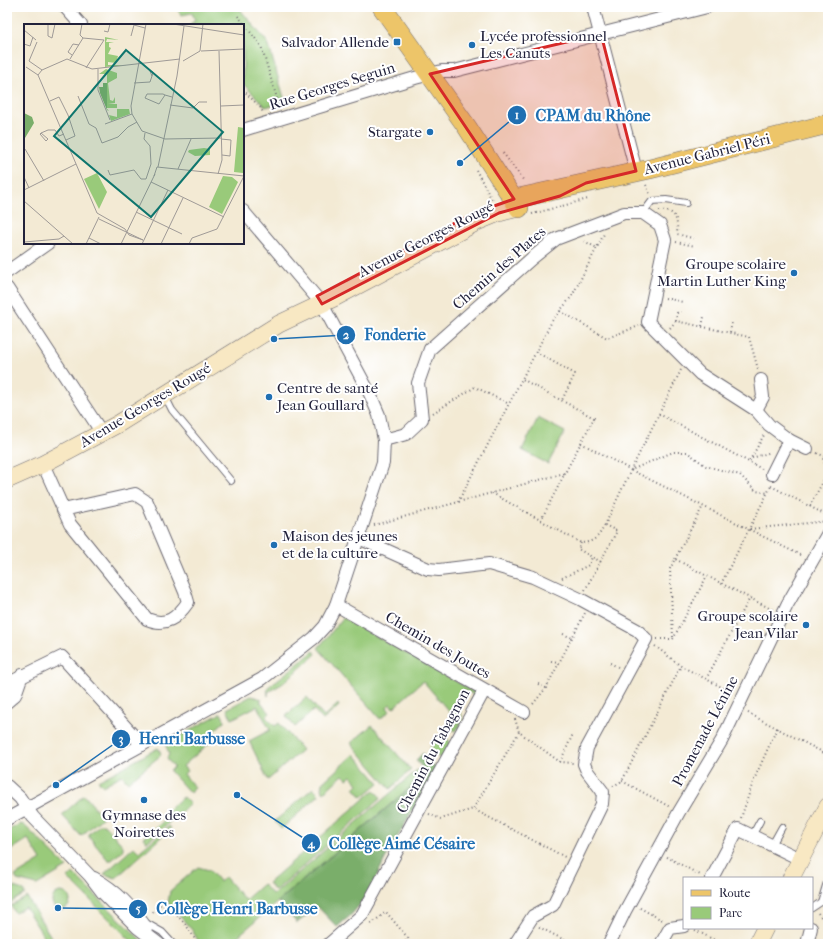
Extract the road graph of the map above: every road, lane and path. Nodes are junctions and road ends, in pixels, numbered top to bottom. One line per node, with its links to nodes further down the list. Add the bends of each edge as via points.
1 (65, 7): 6 (street)
2 (382, 7): 8 (main road)
3 (593, 7): 7 (street)
4 (707, 7): 7 (street, Rue Georges Seguin)
5 (238, 16): 10 (path, via 262,46)
6 (80, 24)
7 (601, 34): 8 (street, Rue Georges Seguin, via 454,71); 15 (street)
8 (430, 74): 10 (street, Rue Georges Seguin); 18 (main road)
9 (244, 91): 11 (path, via 261,108)
10 (283, 118): 11 (street, Rue Georges Seguin)
11 (266, 123): 13 (street, Rue Georges Seguin)
12 (828, 124): 15 (main road, Avenue Gabriel Péri)
13 (244, 130)
14 (500, 149): 16 (path, via 523,181)
15 (636, 171): 18 (main road, Avenue Gabriel Péri, via 586,183 560,196)
16 (527, 180)
17 (686, 203): 20 (lane, via 652,201)
18 (516, 204): 29 (street, Avenue Georges Rougé, via 494,204 429,235)
19 (244, 212): 29 (street)
20 (647, 215): 21 (street, Chemin des Plates, via 624,213); 22 (path, via 667,210 674,214 678,223 677,234); 35 (street, via 660,225 665,240)
21 (613, 217): 31 (path, via 572,296); 49 (street, Chemin des Plates, via 556,239 430,349 418,383)
22 (696, 239)
23 (675, 242): 25 (path)
24 (47, 244): 26 (street)
25 (695, 246)
26 (7, 272)
27 (7, 288): 51 (street)
28 (665, 298): 30 (path)
29 (319, 300): 44 (street, Avenue Georges Rougé); 52 (street, via 370,394 379,415)
30 (683, 302)
31 (560, 312): 35 (path, via 607,338); 40 (path, via 552,321)
32 (681, 312): 34 (path, via 677,313)
33 (704, 316): 37 (path)
34 (676, 321): 37 (path); 39 (path)
35 (648, 322): 39 (street)
36 (732, 322): 38 (path)
37 (702, 326): 38 (path)
38 (730, 332): 43 (path, via 749,337)
39 (662, 336): 41 (street)
40 (536, 352): 42 (path); 45 (path, via 575,374)
41 (686, 360): 47 (street, via 700,374); 48 (path)
42 (522, 379): 45 (path); 46 (path)
43 (761, 380): 47 (street, via 763,397)
44 (165, 395): 51 (street, Avenue Georges Rougé); 65 (lane, via 172,410)
45 (562, 400): 53 (path, via 594,418)
46 (509, 404): 49 (path, via 476,387); 68 (path)
47 (756, 410): 50 (street)
48 (659, 414): 58 (path); 60 (path)
49 (422, 419): 52 (street, via 406,434)
50 (769, 425): 54 (street); 57 (path)
51 (102, 433): 59 (street, Avenue Georges Rougé)
52 (384, 440): 75 (street, via 383,464)
53 (581, 443): 60 (path); 62 (path)
54 (787, 444): 55 (street); 57 (path); 63 (street)
55 (807, 448)
56 (822, 456): 61 (path)
57 (752, 458): 58 (path)
58 (749, 462): 63 (path)
59 (43, 464): 64 (street, Avenue Georges Rougé); 71 (street)
60 (631, 470): 67 (path, via 673,452 687,452 706,466 740,475 756,491); 69 (path); 76 (path)
61 (828, 472): 70 (path)
62 (565, 473): 66 (path); 73 (path)
63 (772, 474)
64 (7, 480)
65 (231, 481)
66 (492, 493): 68 (path); 73 (path)
67 (768, 493): 70 (path, via 771,486); 77 (path)
68 (458, 502): 75 (path, via 376,525)
69 (703, 506): 77 (path); 82 (path)
70 (810, 506): 72 (path)
71 (63, 510): 71 (street, via 70,524 147,619 158,623 180,613 188,602 185,592 146,502 135,494)
72 (828, 516)
73 (541, 520): 80 (path)
74 (828, 521): 77 (path)
75 (363, 525): 79 (street)
76 (605, 525): 80 (path, via 598,537 591,542); 84 (path, via 617,531)
77 (750, 529): 83 (path); 87 (path)
78 (828, 533): 83 (street, Promenade Lénine)
79 (359, 538): 86 (street, via 428,569 489,564); 90 (street)
80 (582, 543): 81 (path, via 578,549)
81 (592, 557): 84 (path); 86 (path, via 589,565)
82 (675, 559): 85 (path); 95 (path, via 670,569)
83 (812, 561): 91 (street, Promenade Lénine)
84 (601, 562): 89 (path)
85 (706, 576): 87 (path); 95 (path)
86 (549, 584): 89 (street)
87 (721, 584): 88 (path)
88 (750, 598): 91 (path); 102 (path)
89 (585, 602): 93 (path); 94 (street, via 637,630)
90 (336, 605): 106 (street, Chemin des Joutes); 114 (street, via 325,626 314,638 262,679)
91 (782, 615): 108 (street, Promenade Lénine)
92 (563, 634): 93 (path)
93 (572, 638): 97 (path)
94 (646, 639): 95 (path); 99 (path); 117 (street, via 587,748)
95 (673, 639)
96 (551, 661): 97 (path)
97 (559, 662): 105 (path)
98 (610, 663): 100 (path)
99 (681, 666): 102 (path); 118 (path)
100 (622, 669)
101 (22, 675): 103 (street); 107 (street, via 15,696); 114 (street, via 62,657)
102 (706, 679): 108 (path)
103 (7, 684)
104 (538, 684): 105 (path)
105 (546, 688): 110 (path)
106 (484, 690): 109 (street, Chemin des Joutes); 124 (street, Chemin du Tabagnon)
107 (7, 702)
108 (740, 703): 111 (path); 125 (street, Promenade Lénine, via 722,740)
109 (510, 704): 110 (street, Chemin des Joutes); 112 (path)
110 (528, 709)
111 (777, 728): 115 (path); 129 (path, via 753,782)
112 (519, 732): 116 (path); 123 (path)
113 (573, 734): 116 (path)
114 (142, 745): 122 (street)
115 (828, 755)
116 (560, 762): 117 (path)
117 (584, 764): 120 (street)
118 (622, 781): 120 (path); 125 (path)
119 (7, 786): 122 (street)
120 (603, 792): 134 (street, via 602,804)
121 (828, 806): 133 (street)
122 (27, 809): 126 (street); 135 (street)
123 (473, 809): 124 (path, via 441,819); 134 (path)
124 (420, 810): 145 (street, Chemin du Tabagnon)
125 (679, 812): 132 (street, Promenade Lénine)
126 (7, 819)
127 (760, 821): 130 (lane)
128 (782, 827): 131 (lane)
129 (738, 829): 130 (street); 137 (street)
130 (752, 836): 131 (street)
131 (772, 845): 133 (street)
132 (657, 852): 136 (path); 141 (street, Promenade Lénine)
133 (800, 859): 138 (street)
134 (572, 866): 146 (street, via 553,905)
135 (90, 876): 147 (street, via 115,891); 154 (street, via 138,928)
136 (705, 877)
137 (713, 877)
138 (791, 877)
139 (828, 879): 142 (lane)
140 (828, 901): 142 (lane)
141 (630, 902): 149 (path, via 666,922); 162 (street, Promenade Lénine)
142 (821, 902): 143 (lane)
143 (813, 907)
144 (153, 912): 156 (path, via 157,904 168,907 191,932)
145 (362, 915): 153 (path, via 370,924 386,912); 157 (street, Chemin du Tabagnon)
146 (529, 921): 160 (street); 161 (path)
147 (142, 922): 154 (street); 155 (lane, via 162,932)
148 (683, 926): 149 (street)
149 (670, 928): 163 (street)
150 (694, 929): 164 (path)
151 (764, 929): 165 (street)
152 (811, 929): 166 (street)
153 (408, 938): 158 (path); 159 (path)
154 (156, 941)
155 (173, 944)
156 (197, 944)
157 (329, 944)
158 (401, 944)
159 (411, 944)
160 (515, 944)
161 (572, 944)
162 (609, 944)
163 (662, 944)
164 (722, 944)
165 (757, 944)
166 (807, 944)

